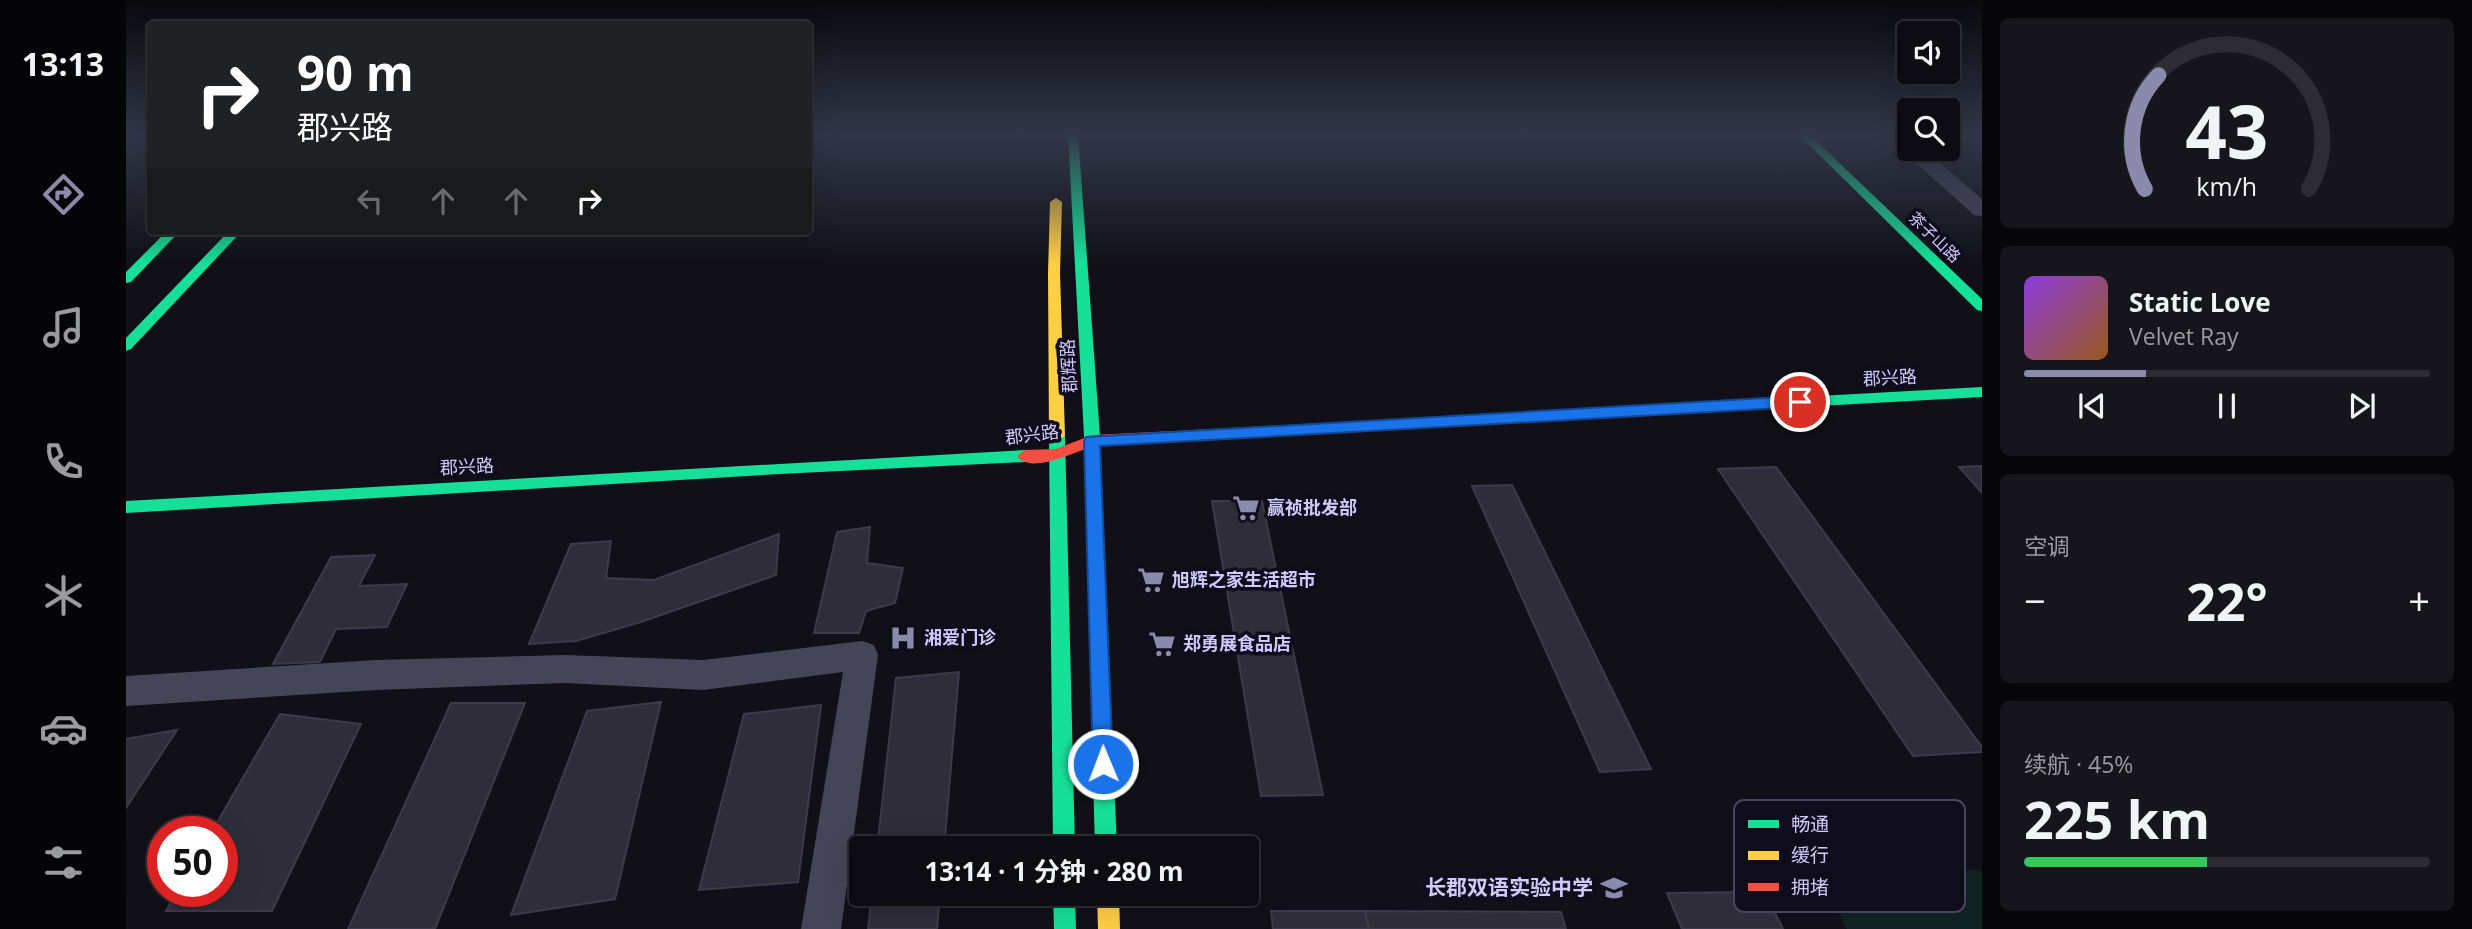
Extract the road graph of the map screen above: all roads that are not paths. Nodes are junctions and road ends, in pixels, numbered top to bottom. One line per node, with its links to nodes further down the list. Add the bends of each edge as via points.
1 (1073, 177): 13 (main road, 郡辉路)
2 (1848, 177): 9 (main road, 茶子山路)
3 (1945, 177): 5 (street)
4 (1055, 185): 13 (main road, 郡辉路)
5 (1982, 210)
6 (170, 235): 8 (main road)
7 (232, 235): 10 (main road)
8 (126, 279)
9 (1982, 307)
10 (126, 346)
11 (1785, 386): 13 (main road, 郡兴路)
12 (1982, 392): 13 (main road, 郡兴路)
13 (1072, 431): 14 (main road, 郡辉路); 14 (main road, 郡兴路); 18 (main road, 郡辉路)
14 (1058, 455): 15 (main road, 郡兴路); 17 (main road, 郡辉路)
15 (126, 507)
16 (126, 691): 21 (street, via 565,669 703,675 862,655)
17 (1064, 836)
18 (1104, 836)
19 (1064, 906): 22 (main road)
20 (1108, 906): 23 (main road)
21 (821, 929)
22 (1065, 929)
23 (1109, 929)

